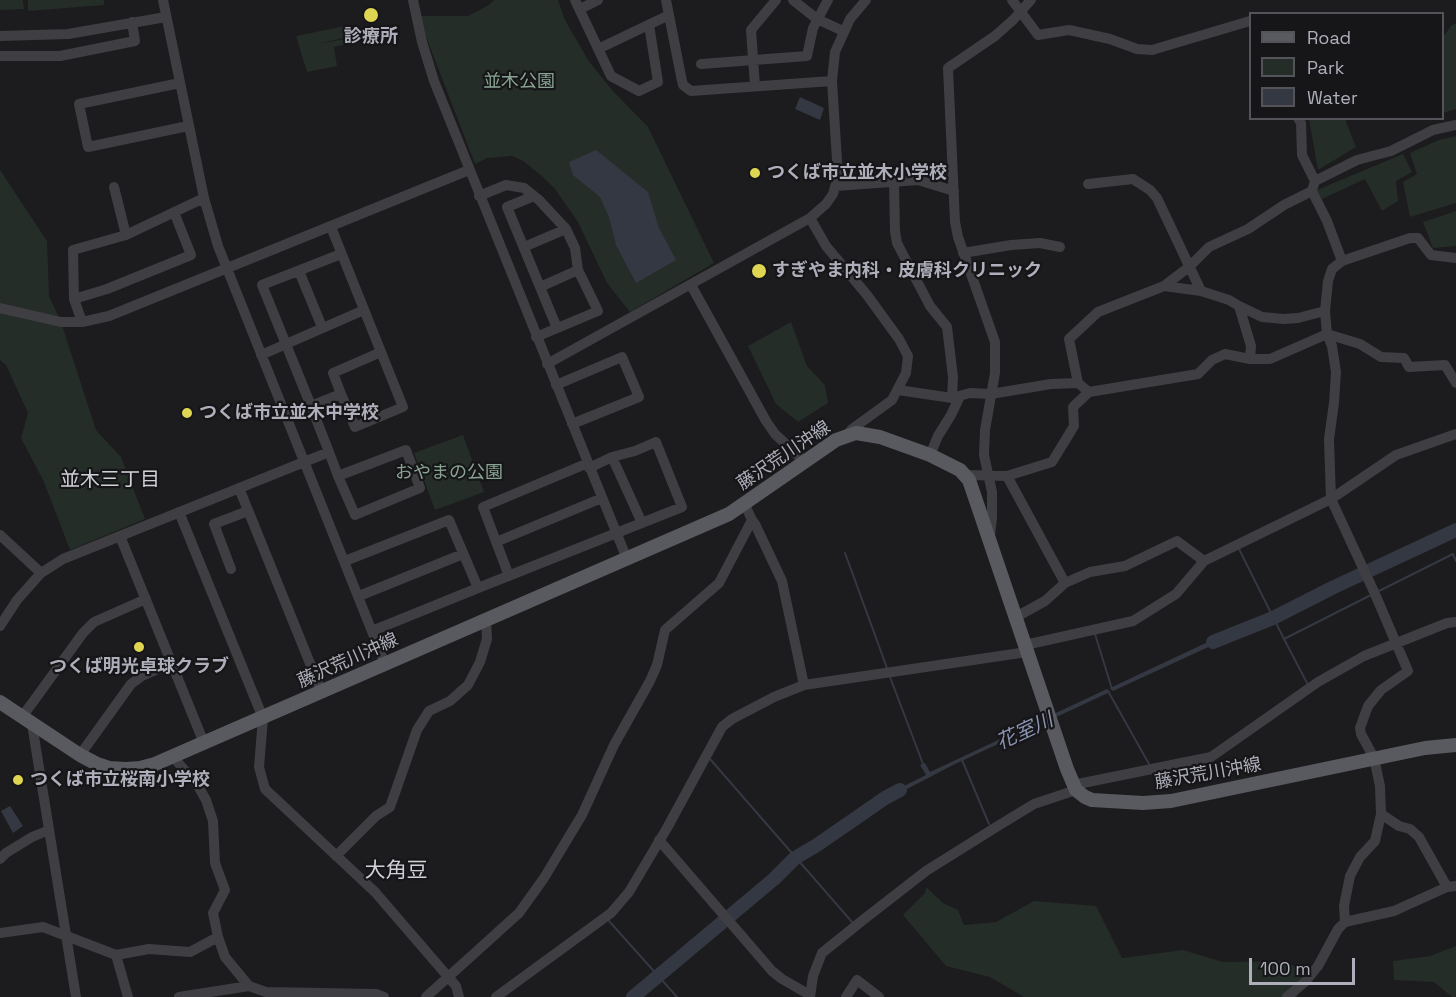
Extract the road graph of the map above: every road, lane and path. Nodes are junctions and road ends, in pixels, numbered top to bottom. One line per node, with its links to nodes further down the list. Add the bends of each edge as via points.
1 (163, 0): 14 (street)
2 (413, 0): 31 (street, via 431,72)
3 (598, 0): 11 (street)
4 (666, 0): 13 (street)
5 (776, 0): 23 (street, via 751,30)
6 (793, 0): 15 (street)
7 (828, 0): 15 (street)
8 (866, 0): 19 (street)
9 (1012, 0): 12 (street)
10 (1031, 0): 12 (street)
11 (578, 5): 21 (street)
12 (1022, 11): 17 (street, via 1038,35 1069,30 1152,50); 37 (street, via 995,36 948,68)
13 (669, 15): 18 (street); 27 (street, via 682,81 687,88 691,91)
14 (166, 17): 16 (street); 26 (street)
15 (817, 19): 19 (street); 23 (street, via 807,57)
16 (132, 22): 20 (street, via 68,34); 22 (street, via 135,41 60,56)
17 (1249, 22)
18 (649, 25): 21 (street); 21 (street, via 658,82 639,91 611,76)
19 (843, 31): 25 (street)
20 (0, 36)
21 (598, 49)
22 (0, 56)
23 (753, 60): 24 (street); 27 (street)
24 (701, 64)
25 (831, 81): 27 (street); 34 (street, via 839,166)
26 (180, 83): 30 (street); 30 (street, via 79,104 88,147)
27 (755, 86)
28 (1299, 120): 35 (street, via 1302,155)
29 (1456, 125): 35 (street, via 1357,160)
30 (188, 126): 40 (street)
31 (469, 170): 38 (street); 43 (street)
32 (894, 183): 34 (street); 37 (street, via 918,180); 82 (street, via 897,243 930,306 947,327)
33 (1088, 184): 52 (street, via 1133,179 1149,190 1157,198)
34 (836, 186): 42 (street, via 826,204)
35 (1313, 186): 51 (street); 52 (street, via 1248,229 1209,247)
36 (114, 187): 45 (street)
37 (954, 191): 48 (street, via 955,222)
38 (479, 196): 39 (street, via 506,185 524,188); 69 (street)
39 (534, 196): 44 (street); 46 (street, via 507,207)
40 (204, 198): 41 (street); 53 (street)
41 (174, 212): 45 (street); 60 (street, via 191,255)
42 (810, 218): 56 (street); 78 (street, via 826,246 867,295 905,350 908,364)
43 (330, 226): 49 (street); 53 (street)
44 (566, 229): 46 (street); 54 (street, via 575,248)
45 (126, 235): 60 (street, via 73,250)
46 (524, 247): 58 (street)
47 (1060, 247): 48 (street, via 1040,243)
48 (963, 253): 81 (street, via 994,342)
49 (341, 254): 55 (street); 63 (street)
50 (1456, 258): 51 (street, via 1431,255 1418,238 1410,238)
51 (1342, 261): 64 (street, via 1332,268)
52 (1189, 267): 57 (street); 59 (street)
53 (226, 268): 65 (street, via 109,316); 72 (street)
54 (578, 270): 58 (street); 67 (street, via 598,311)
55 (299, 271): 66 (street); 70 (street, via 262,285)
56 (690, 285): 74 (street); 90 (street, via 766,421)
57 (1164, 286): 59 (street); 75 (street, via 1104,308 1070,339)
58 (540, 287): 67 (street)
59 (1201, 291): 61 (street)
60 (74, 299): 65 (street)
61 (1239, 306): 64 (street, via 1262,317 1284,319); 73 (street, via 1251,346)
62 (0, 308): 65 (street, via 61,322)
63 (364, 310): 66 (street); 71 (street)
64 (1325, 311): 68 (street)
65 (82, 322)
66 (322, 327): 70 (street)
67 (557, 328): 69 (street)
68 (1327, 334): 73 (street, via 1270,359); 76 (street, via 1360,344 1381,357 1404,358 1409,367 1445,365); 99 (street, via 1336,372 1329,439)
69 (536, 337): 74 (street)
70 (285, 343): 72 (street); 83 (street)
71 (381, 352): 80 (street, via 333,373); 80 (street, via 403,407 355,427)
72 (261, 355): 91 (street)
73 (1250, 359): 79 (street, via 1225,354 1198,374)
74 (547, 364): 77 (street)
75 (1078, 383): 79 (street); 81 (street)
76 (1456, 383)
77 (556, 385): 84 (street); 84 (street, via 622,357 639,397)
78 (898, 390): 82 (street); 86 (street, via 892,400)
79 (1089, 392): 96 (street, via 1073,407 1074,426 1052,462)
80 (341, 394): 83 (street)
81 (991, 394): 82 (street); 95 (street, via 984,455)
82 (956, 397): 88 (street)
83 (310, 406): 87 (street)
84 (572, 424): 92 (street)
85 (1456, 434): 99 (street, via 1396,454)
86 (848, 435): 88 (main road, 藤沢荒川沖線, via 871,435); 90 (main road, 藤沢荒川沖線)
87 (329, 452): 91 (street); 94 (street)
88 (930, 455): 93 (main road, 藤沢荒川沖線)
89 (612, 457): 92 (street); 104 (street); 104 (street, via 656,442 682,507)
90 (804, 461): 100 (main road, 藤沢荒川沖線)
91 (304, 462): 97 (street); 112 (street)
92 (589, 466): 98 (street); 109 (street, via 483,507)
93 (965, 475): 95 (street); 108 (main road)
94 (338, 476): 94 (street, via 355,515 420,488 405,450)
95 (988, 476): 96 (street); 108 (street)
96 (1007, 476): 117 (street)
97 (239, 488): 101 (street); 102 (street)
98 (602, 498): 105 (street); 109 (street)
99 (1331, 499): 113 (street); 126 (street)
100 (745, 505): 103 (street); 111 (main road, 藤沢荒川沖線)
101 (248, 511): 114 (street, via 214,524); 131 (street)
102 (179, 512): 107 (street); 133 (street)
103 (752, 520): 130 (street, via 782,580); 153 (street, via 718,583 665,630 650,681 582,815 531,898 510,923)
104 (642, 523): 105 (street)
105 (616, 534): 111 (street); 116 (street)
106 (0, 535): 115 (street)
107 (120, 536): 115 (street, via 63,559); 120 (street)
108 (990, 536): 121 (main road)
109 (496, 542): 116 (street)
110 (463, 554): 112 (street, via 449,520); 118 (street); 119 (street)
111 (627, 559): 122 (main road, 藤沢荒川沖線)
112 (345, 561): 119 (street)
113 (1204, 561): 117 (street, via 1178,541 1125,566 1089,572); 127 (street, via 1176,594 1133,621)
114 (231, 568)
115 (41, 573): 124 (street)
116 (509, 576): 118 (street)
117 (1065, 583): 121 (street, via 1045,601)
118 (478, 588): 125 (street)
119 (359, 596): 125 (street)
120 (146, 599): 128 (street); 134 (street, via 94,622 83,633)
121 (1016, 617): 127 (main road)
122 (486, 621): 129 (main road, 藤沢荒川沖線); 144 (street, via 488,639 468,685 450,701 429,711 417,729 390,807)
123 (1456, 622): 126 (street)
124 (0, 626)
125 (372, 631): 129 (street)
126 (1395, 643): 139 (street, via 1408,671 1381,690 1368,706 1360,728); 140 (street, via 1318,682 1211,757)
127 (1026, 648): 130 (street); 140 (main road)
128 (172, 663): 135 (street); 137 (street, via 131,684)
129 (385, 664): 131 (main road, 藤沢荒川沖線)
130 (804, 685): 143 (street, via 752,707 722,727)
131 (322, 693): 133 (main road, 藤沢荒川沖線)
132 (0, 702): 134 (main road, 藤沢荒川沖線)
133 (263, 718): 135 (main road, 藤沢荒川沖線); 144 (street, via 259,767 262,784)
134 (27, 721): 137 (main road, 藤沢荒川沖線); 142 (street)
135 (204, 743): 138 (main road, 藤沢荒川沖線)
136 (1456, 745): 139 (main road, 藤沢荒川沖線)
137 (80, 755): 138 (main road, 藤沢荒川沖線, via 110,768 126,769)
138 (173, 757): 151 (street, via 206,800 213,822 215,863 225,890 213,913)
139 (1374, 758): 140 (main road, 藤沢荒川沖線, via 1155,803 1092,800); 141 (street)
140 (1075, 788): 156 (street, via 1034,804 917,878 822,953)
141 (1381, 814): 147 (street, via 1419,837); 148 (street, via 1375,841 1350,876)
142 (49, 830): 145 (street); 150 (street)
143 (659, 840): 156 (street, via 772,971); 163 (street, via 611,913)
144 (336, 856): 153 (street, via 375,892)
145 (0, 859)
146 (1456, 877): 147 (street)
147 (1452, 886): 148 (street, via 1394,911)
148 (1345, 922): 166 (street, via 1318,966)
149 (0, 933): 150 (street, via 44,927)
150 (68, 936): 152 (street); 157 (street)
151 (218, 938): 152 (street, via 190,952 149,949); 154 (street, via 225,957)
152 (116, 955): 158 (street)
153 (448, 977): 161 (street); 162 (street)
154 (249, 986): 155 (street); 159 (street)
155 (299, 995): 160 (street)
156 (810, 996)
157 (76, 997)
158 (128, 997)
159 (179, 997)
160 (384, 997)
161 (426, 997)
162 (459, 997)
163 (496, 997)
164 (846, 997): 165 (street, via 857,980)
165 (879, 997)
166 (1287, 997)

